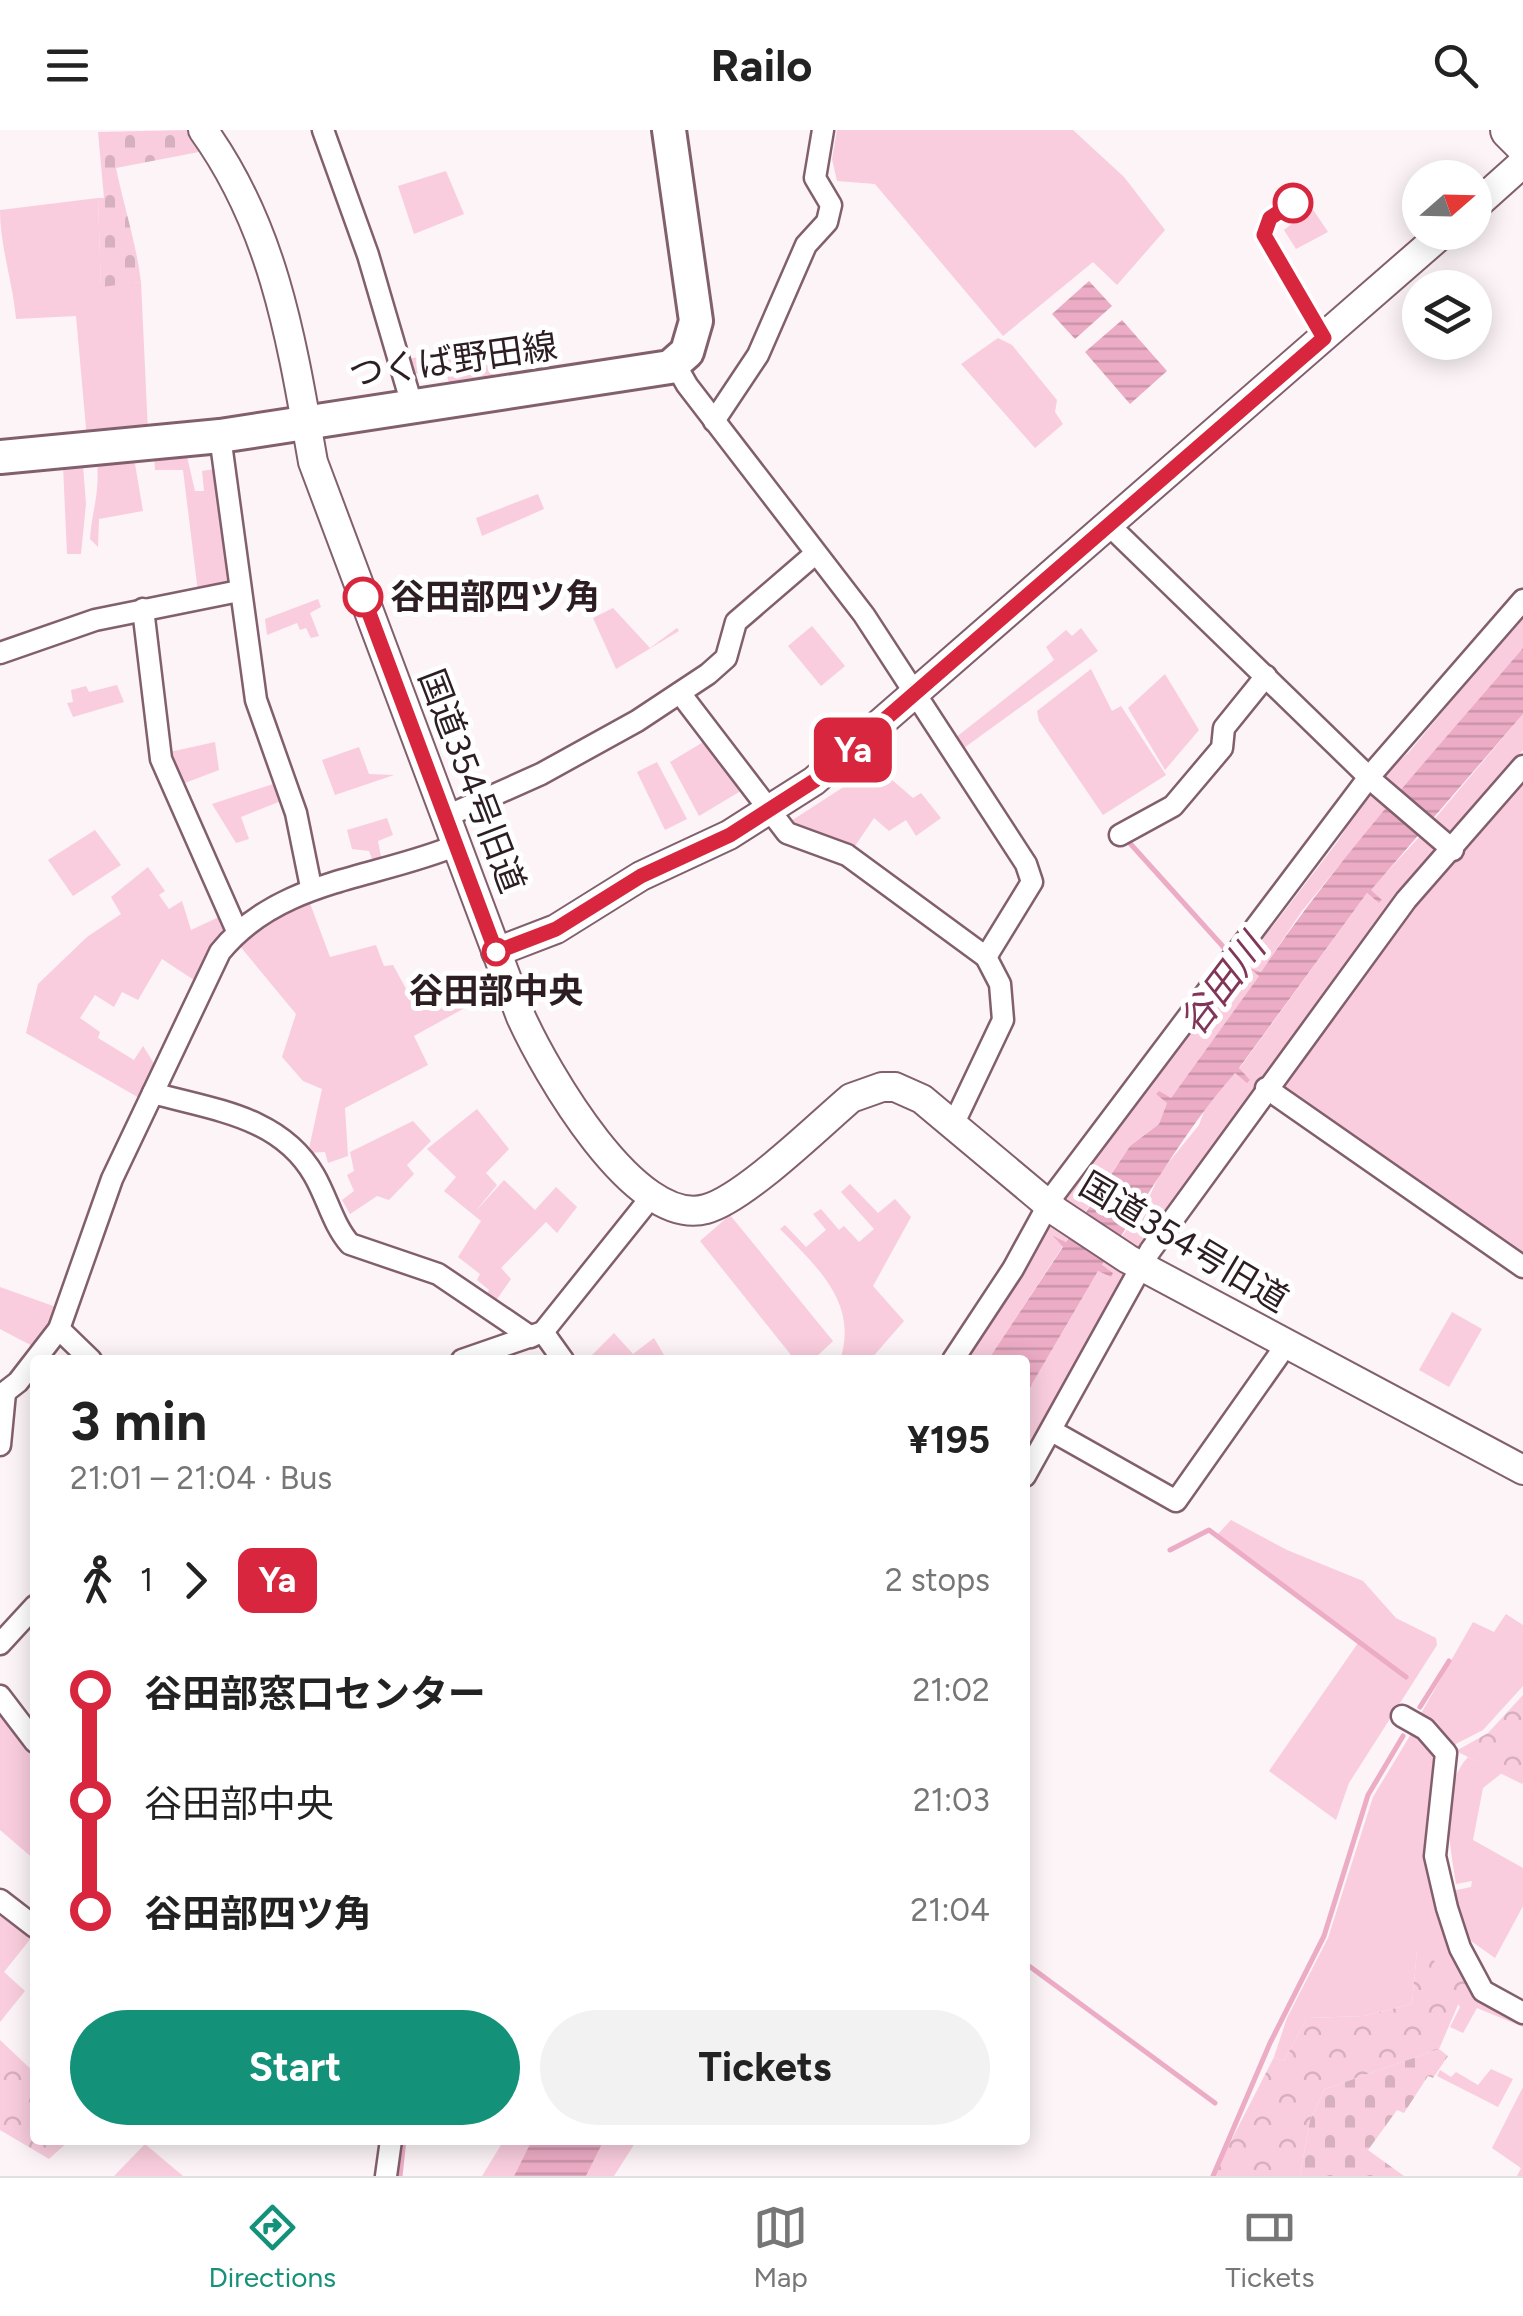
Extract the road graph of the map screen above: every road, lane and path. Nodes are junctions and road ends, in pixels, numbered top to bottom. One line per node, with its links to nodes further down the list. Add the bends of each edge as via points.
1 (203, 130): 13 (street, 国道354号旧道, via 235,177 274,271)
2 (323, 130): 11 (street)
3 (668, 130): 10 (main road, via 696,321 690,347)
4 (824, 130): 12 (street, via 815,178 831,205 827,222 806,245 758,354)
5 (1510, 130): 6 (highway)
6 (1523, 143)
7 (1523, 164): 8 (street)
8 (1492, 191)
9 (1424, 250): 16 (street)
10 (675, 364): 11 (main road, つくば野田線); 12 (street)
11 (412, 405): 13 (main road, つくば野田線)
12 (714, 421): 17 (street)
13 (307, 422): 14 (main road, つくば野田線); 28 (street, 国道354号旧道, via 326,500)
14 (220, 436): 15 (main road, つくば野田線); 18 (street)
15 (0, 457)
16 (1110, 526): 22 (street); 24 (street)
17 (816, 554): 23 (street, via 736,622 726,658); 24 (street)
18 (240, 591): 20 (street); 32 (street, via 260,716 296,813)
19 (1523, 600): 26 (street)
20 (143, 609): 21 (street); 33 (street, via 161,759)
21 (0, 652)
22 (1266, 676): 26 (street); 29 (street, via 1224,728 1222,748 1173,806)
23 (680, 693): 27 (street); 28 (street, via 541,774)
24 (914, 696): 27 (street, via 844,758); 35 (street, via 1032,878)
25 (1523, 766): 31 (street)
26 (1373, 781): 31 (street); 40 (street)
27 (769, 811): 34 (street, via 641,876 556,929); 35 (street, via 787,832 876,874)
28 (446, 816): 30 (street, 国道354号旧道)
29 (1120, 835)
30 (457, 845): 32 (street); 34 (street, 国道354号旧道)
31 (1451, 848): 36 (street)
32 (311, 886): 33 (street)
33 (237, 932): 37 (street, via 220,952)
34 (496, 952): 39 (street, 国道354号旧道, via 561,1094)
35 (986, 957): 38 (street, via 1000,984 1003,1020)
36 (1266, 1088): 41 (street); 42 (street)
37 (153, 1093): 43 (street, via 96,1217); 44 (street, via 265,1124 314,1174 350,1244 438,1274)
38 (954, 1123): 39 (street, 国道354号旧道, via 908,1092 870,1089 711,1208 684,1211); 40 (street, 国道354号旧道)
39 (652, 1196): 44 (street)
40 (1053, 1209): 41 (street, 国道354号旧道); 50 (street)
41 (1134, 1263): 45 (street, 国道354号旧道); 53 (street)
42 (1523, 1267)
43 (59, 1329): 46 (street); 47 (street)
44 (537, 1334): 48 (street); 49 (street)
45 (1286, 1346): 53 (street, via 1176,1501); 56 (street, 国道354号旧道)
46 (37, 1355)
47 (86, 1355)
48 (476, 1355)
49 (559, 1355)
50 (956, 1355)
51 (30, 1363): 52 (street)
52 (3, 1395): 54 (street)
53 (1052, 1431): 55 (street)
54 (0, 1445)
55 (1030, 1468)
56 (1523, 1469)
57 (30, 1611): 58 (street)
58 (0, 1644)
59 (0, 1696): 61 (street)
60 (1402, 1716): 64 (street, via 1446,1752 1435,1856 1460,1948 1483,1992)
61 (30, 1735)
62 (0, 1900): 63 (street)
63 (30, 1924)
64 (1523, 2013)
65 (391, 2145): 66 (street)
66 (386, 2176)

